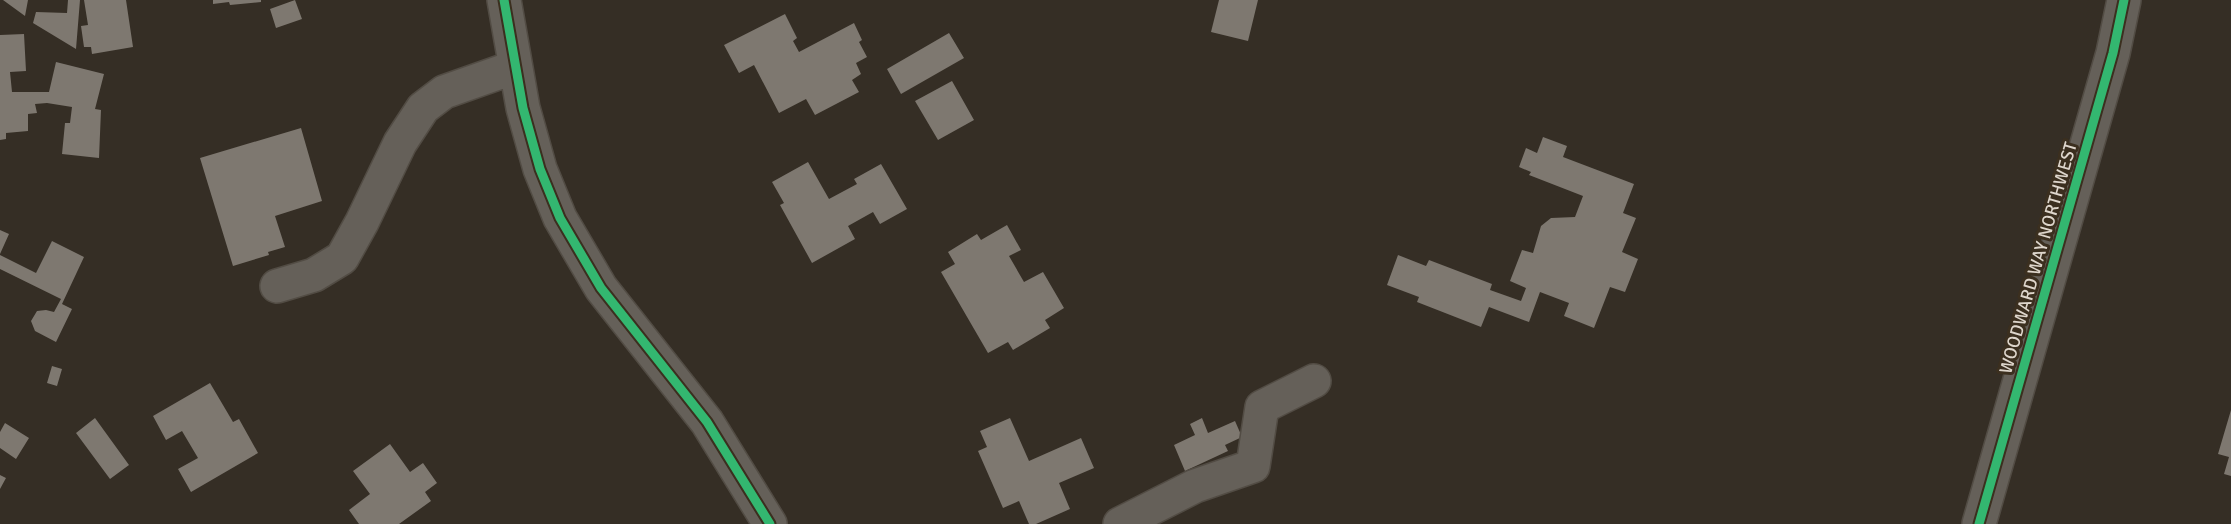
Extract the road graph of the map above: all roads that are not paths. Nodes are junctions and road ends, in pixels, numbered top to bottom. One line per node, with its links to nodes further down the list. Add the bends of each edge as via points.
1 (504, 0): 3 (street)
2 (2124, 0): 8 (street, WOODWARD WAY NORTHWEST, via 2114,53)
3 (516, 67): 4 (street, via 444,92 423,108 400,143 342,258 314,274); 6 (street, via 540,169 560,218 601,288 707,422)
4 (277, 286)
5 (1314, 381): 7 (street, via 1262,408 1253,466 1195,486)
6 (770, 524)
7 (1120, 524)
8 (1979, 524)

